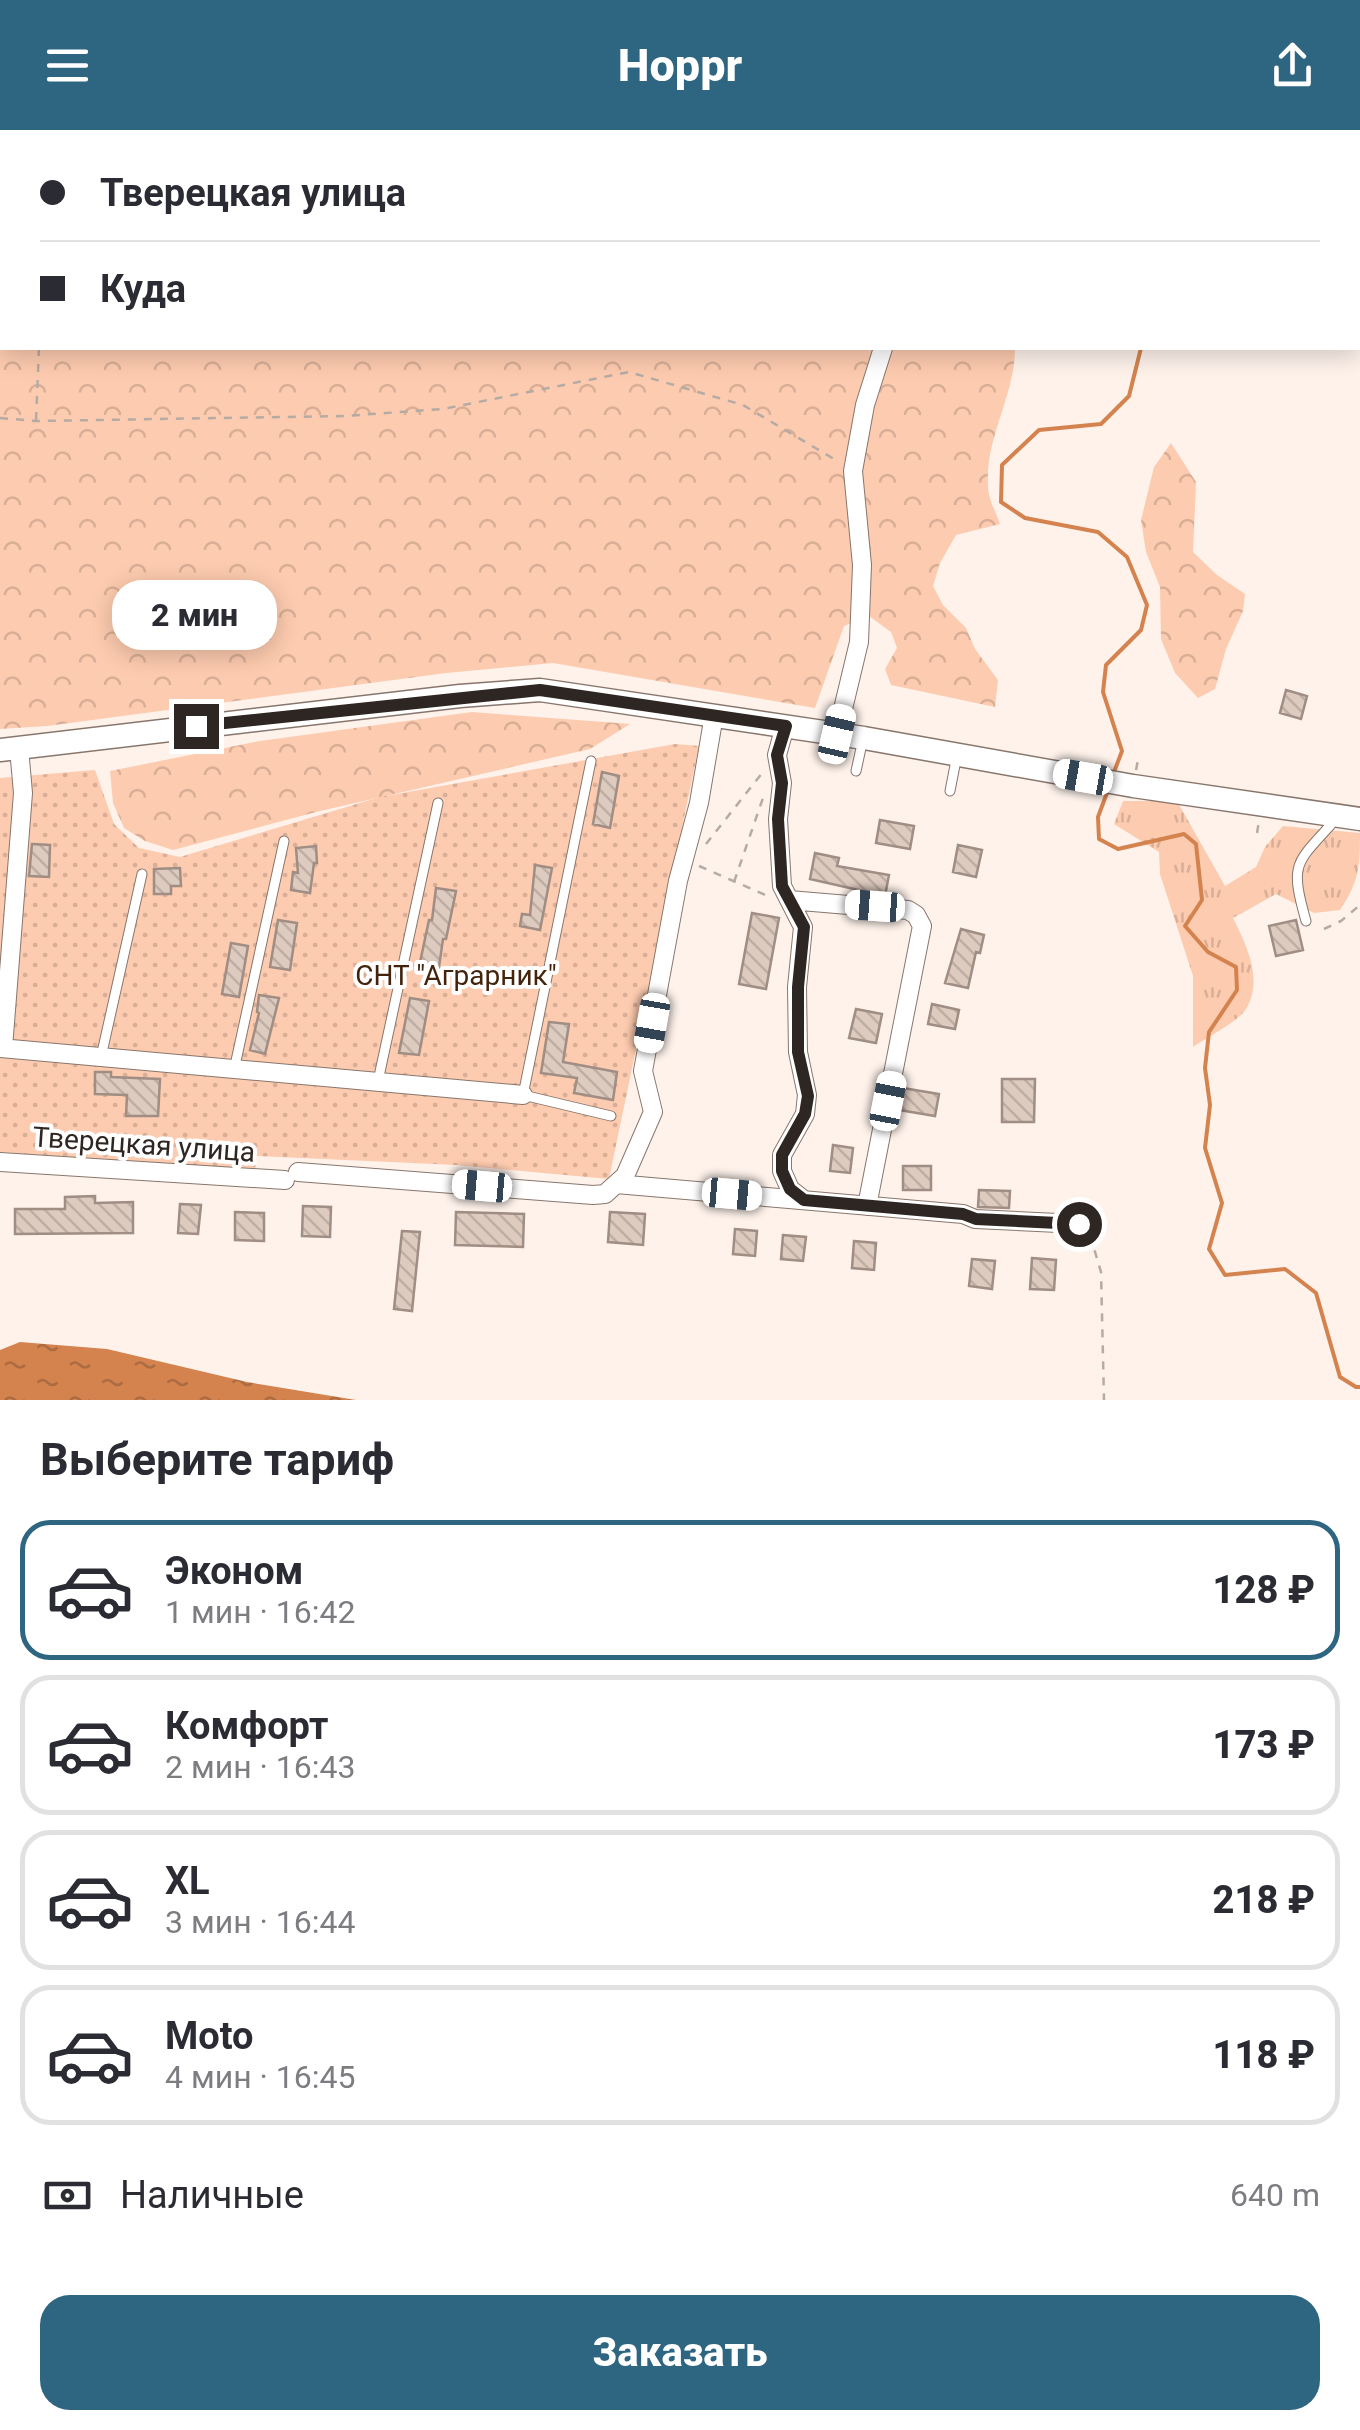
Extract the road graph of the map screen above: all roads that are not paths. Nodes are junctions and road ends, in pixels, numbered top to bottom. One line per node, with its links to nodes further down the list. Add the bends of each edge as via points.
1 (882, 350): 4 (street, via 864,404 853,471 862,564 859,642)
2 (714, 714): 3 (main road); 6 (main road, via 526,690); 24 (street, via 643,1071 653,1112)
3 (786, 726): 4 (main road); 15 (street, via 777,755 782,886)
4 (837, 734): 5 (main road)
5 (864, 738): 7 (main road); 9 (lane)
6 (10, 749): 17 (street, via 22,792)
7 (958, 755): 10 (lane); 12 (main road)
8 (591, 761): 21 (lane)
9 (856, 771)
10 (950, 791)
11 (438, 803): 20 (lane)
12 (1350, 817): 16 (lane, via 1305,853 1296,873)
13 (284, 841): 19 (lane)
14 (142, 874): 18 (lane)
15 (789, 900): 25 (street, via 804,927 798,1052 808,1096 782,1155 782,1171); 26 (street, via 908,910 922,926)
16 (1306, 921)
17 (2, 1048): 18 (street)
18 (101, 1057): 19 (street)
19 (234, 1070): 20 (street)
20 (378, 1081): 21 (street)
21 (523, 1095): 22 (lane)
22 (610, 1116)
23 (0, 1162): 24 (street, Тверецкая улица, via 593,1195)
24 (616, 1184): 25 (street, Тверецкая улица)
25 (804, 1200): 26 (street, Тверецкая улица)
26 (867, 1206): 27 (street, Тверецкая улица)
27 (1079, 1224)

